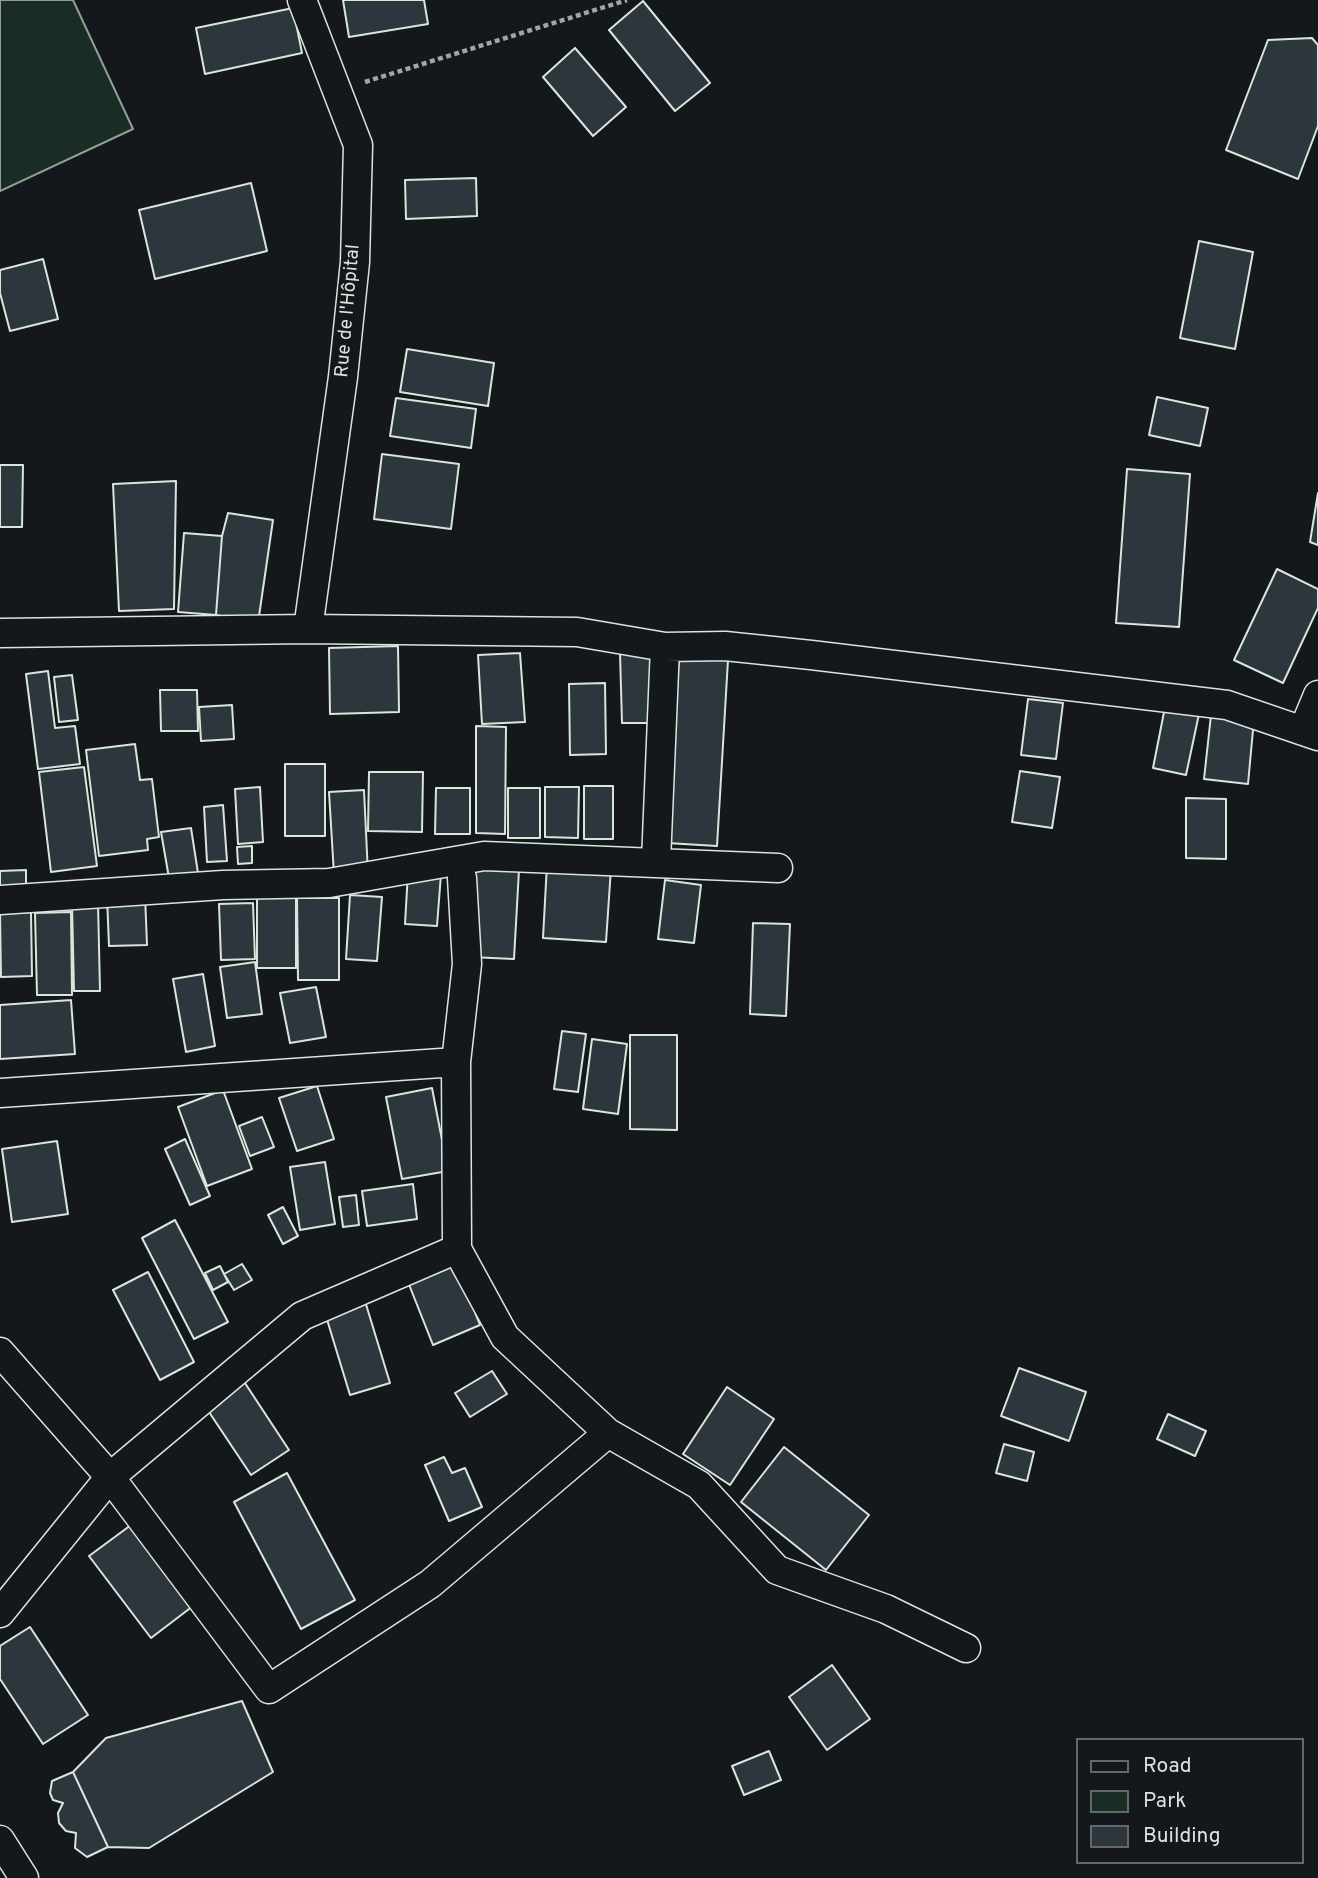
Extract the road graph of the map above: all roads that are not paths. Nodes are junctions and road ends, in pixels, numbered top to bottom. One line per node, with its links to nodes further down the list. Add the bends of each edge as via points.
1 (302, 0): 2 (street, Rue de l'Hôpital, via 358,145 355,262)
2 (308, 629): 3 (street); 4 (street, via 577,632)
3 (0, 633)
4 (665, 647): 6 (street, via 725,646 1227,705); 7 (street)
5 (1318, 695): 6 (street)
6 (1310, 733)
7 (656, 861): 8 (street); 10 (street, via 484,856 329,883)
8 (778, 868)
9 (461, 878): 11 (street, via 467,964)
10 (0, 900)
11 (456, 1062): 12 (street); 13 (street)
12 (0, 1093)
13 (457, 1249): 15 (street, via 505,1337); 16 (street, via 302,1315)
14 (0, 1352): 16 (street)
15 (608, 1433): 16 (street, via 430,1584 268,1689); 18 (street, via 699,1485 778,1570 886,1609)
16 (110, 1476): 17 (street)
17 (0, 1614)
18 (966, 1648)
19 (0, 1840): 20 (street)
20 (24, 1878)

